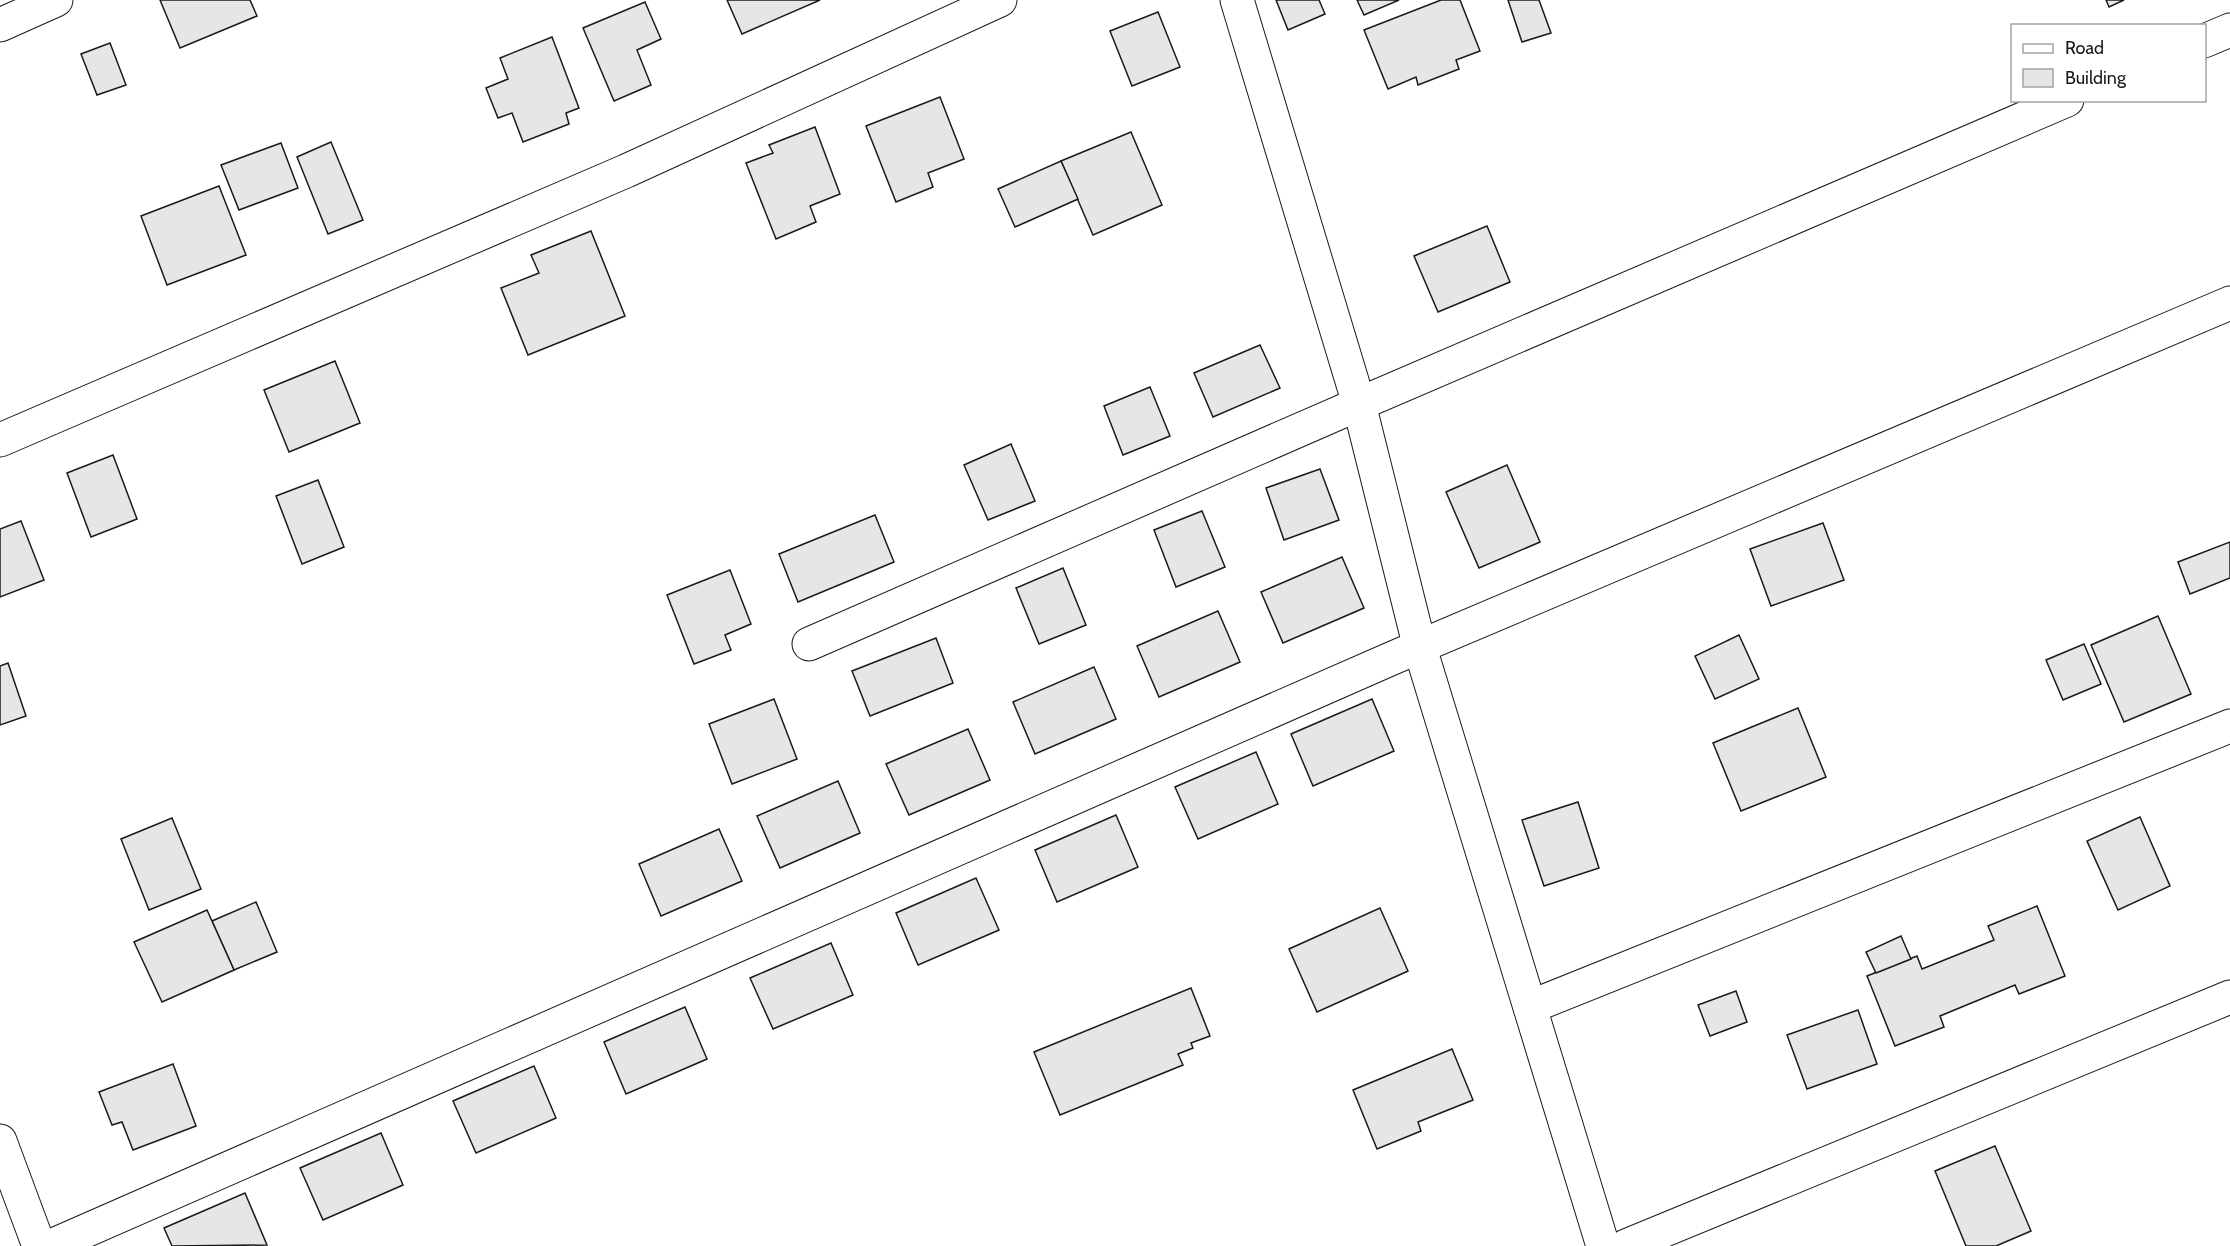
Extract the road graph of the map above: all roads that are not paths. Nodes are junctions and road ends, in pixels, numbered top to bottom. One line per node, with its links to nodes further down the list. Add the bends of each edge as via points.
1 (56, 0): 4 (street)
2 (1000, 0): 10 (street, via 626,171)
3 (1237, 0): 9 (street)
4 (0, 25)
5 (2230, 30): 6 (street)
6 (2206, 41)
7 (2062, 102): 9 (street)
8 (2230, 303): 12 (street)
9 (1359, 404): 11 (street); 12 (street)
10 (0, 440)
11 (809, 644)
12 (1420, 648): 15 (street); 18 (street)
13 (2230, 726): 15 (street)
14 (2230, 997): 20 (street)
15 (1530, 1007): 19 (street)
16 (0, 1141): 17 (street)
17 (39, 1246)
18 (51, 1246)
19 (1603, 1246)
20 (1626, 1246)

